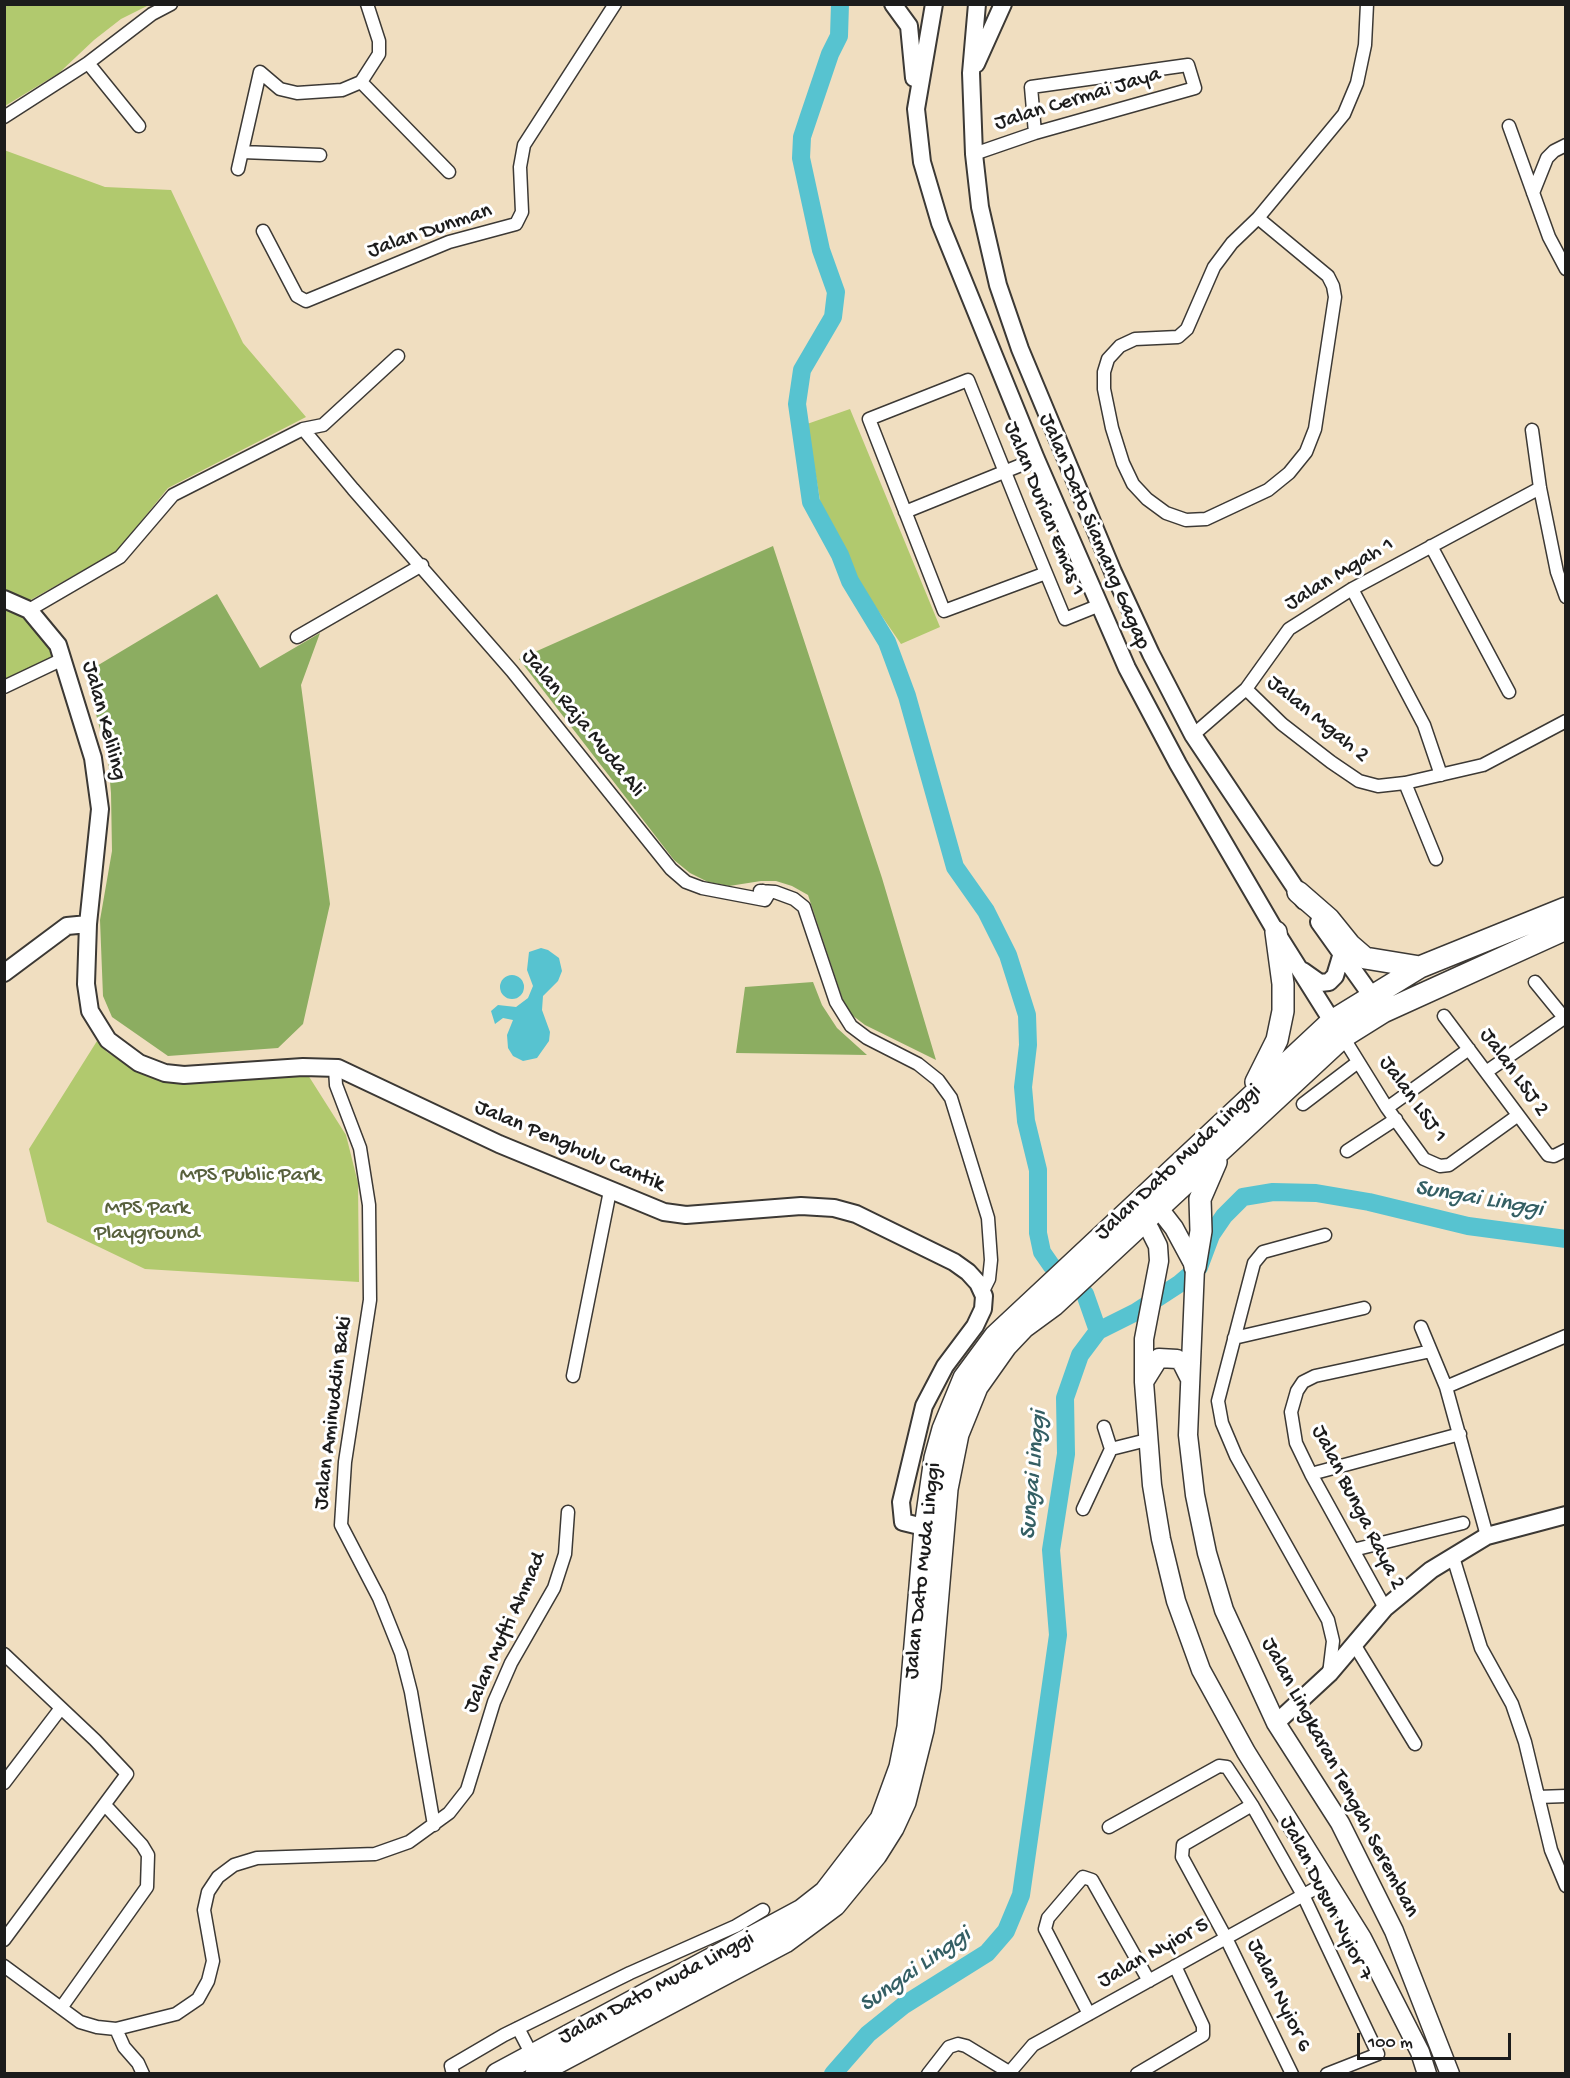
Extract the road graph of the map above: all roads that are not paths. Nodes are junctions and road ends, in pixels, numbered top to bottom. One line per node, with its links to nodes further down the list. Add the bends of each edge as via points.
1 (171, 4): 9 (street)
2 (367, 4): 11 (street, via 379,41 379,54)
3 (615, 4): 25 (street, Jalan Dunman, via 524,145 520,167 522,212 516,224 449,242 306,301 297,296)
4 (893, 4): 12 (main road, via 909,26)
5 (1003, 4): 10 (main road)
6 (1367, 4): 24 (street, via 1365,45 1344,114)
7 (934, 5): 12 (main road, Jalan Dato Siamang Gagap)
8 (974, 8): 10 (main road, Jalan Dato Siamang Gagap)
9 (88, 63): 13 (street); 14 (street)
10 (971, 73): 19 (main road, Jalan Dato Siamang Gagap)
11 (361, 82): 18 (street, via 342,90 297,93 280,88 260,72); 22 (street)
12 (916, 109): 30 (main road, Jalan Dato Siamang Gagap, via 922,162 940,223)
13 (4, 117)
14 (139, 126)
15 (1509, 126): 23 (street)
16 (1035, 133): 16 (street, Jalan Cermai Jaya, via 1031,87 1188,65 1195,87); 19 (street, Jalan Cermai Jaya)
17 (1566, 145): 23 (street, via 1547,159)
18 (242, 152): 20 (street); 21 (street)
19 (974, 154): 48 (main road, Jalan Dato Siamang Gagap, via 986,243 1020,349 1131,614)
20 (320, 155)
21 (238, 169)
22 (449, 171)
23 (1533, 193): 26 (street, via 1549,237)
24 (1258, 218): 24 (street, via 1328,276 1334,286 1315,429 1306,452 1290,473 1268,490 1206,519 1186,520 1166,513 1133,484 1112,428 1104,372 1108,359 1120,346 1135,339 1178,337 1187,328 1214,267)
25 (263, 231)
26 (1566, 268)
27 (398, 356): 28 (street, via 323,425)
28 (303, 429): 35 (street, Jalan Raja Muda Ali); 41 (street, via 173,495 120,557)
29 (1532, 430): 32 (street)
30 (1036, 459): 31 (street); 40 (main road, Jalan Dato Siamang Gagap)
31 (1005, 471): 33 (street); 33 (street, Jalan Durian Emas 1, via 968,380 869,419); 36 (street, Jalan Durian Emas 1)
32 (1540, 488): 34 (street, Jalan Mgah 1); 38 (street)
33 (905, 512): 36 (street, via 944,611)
34 (1431, 546): 37 (street, Jalan Mgah 1); 46 (street)
35 (422, 565): 42 (street); 83 (street, Jalan Raja Muda Ali, via 671,869 686,882 720,891 765,900 768,895 763,891 775,892 794,899 804,908 836,1002 851,1026 918,1064 938,1080 951,1098 988,1218 991,1260)
36 (1046, 573): 40 (street, Jalan Durian Emas 1, via 1065,619)
37 (1352, 590): 45 (street, Jalan Mgah 1, via 1289,629); 49 (street, via 1427,731)
38 (1566, 597)
39 (4, 599): 41 (main road, Jalan Keliling)
40 (1100, 605): 56 (main road, Jalan Dato Siamang Gagap, via 1151,714)
41 (29, 610): 43 (main road, Jalan Keliling, via 50,632)
42 (297, 637)
43 (63, 659): 44 (street); 54 (main road, Jalan Keliling, via 99,785 99,833)
44 (4, 687)
45 (1246, 689): 48 (street, Jalan Mgah 1); 50 (street, Jalan Mgah 2, via 1282,724 1359,781 1378,786)
46 (1509, 692)
47 (1566, 721): 49 (street, Jalan Mgah 2, via 1483,765)
48 (1193, 735): 52 (main road, Jalan Dato Siamang Gagap)
49 (1441, 775): 50 (street, Jalan Mgah 2)
50 (1405, 783): 51 (street)
51 (1436, 859)
52 (1298, 892): 57 (main road, Jalan Dato Siamang Gagap); 58 (highway, via 1365,958)
53 (1566, 908): 58 (highway, Jalan Dato Muda Linggi)
54 (88, 924): 60 (main road, via 67,926); 68 (main road, Jalan Penghulu Cantik, via 86,984 90,1011 108,1040 139,1064 184,1075)
55 (1566, 929): 62 (highway, Jalan Dato Muda Linggi)
56 (1276, 932): 59 (main road, Jalan Dato Siamang Gagap); 70 (highway, via 1283,1011 1277,1040)
57 (1342, 953): 59 (main road, via 1335,976 1329,982 1320,983); 62 (main road, Jalan Dato Siamang Gagap)
58 (1420, 968): 62 (highway, Jalan Dato Muda Linggi)
59 (1300, 970): 65 (main road, Jalan Dato Siamang Gagap)
60 (4, 973)
61 (1535, 982): 64 (street)
62 (1378, 1003): 65 (highway, Jalan Dato Muda Linggi)
63 (1444, 1016): 66 (street, Jalan LSJ 2)
64 (1565, 1019): 69 (street)
65 (1337, 1029): 67 (street, Jalan LSJ 1); 70 (highway, Jalan Dato Muda Linggi); 75 (highway, Jalan Dato Muda Linggi)
66 (1469, 1049): 69 (street, Jalan LSJ 2); 72 (street)
67 (1358, 1062): 71 (street); 72 (street, Jalan LSJ 1)
68 (335, 1068): 78 (main road, Jalan Penghulu Cantik); 118 (street, Jalan Aminuddin Baki, via 336,1085 360,1148 369,1205 370,1300 345,1462 341,1525 379,1598 401,1653)
69 (1486, 1072): 73 (street, Jalan LSJ 2)
70 (1247, 1098): 79 (highway, Jalan Dato Muda Linggi)
71 (1303, 1104)
72 (1387, 1108): 74 (street, Jalan LSJ 1)
73 (1517, 1116): 74 (street, Jalan LSJ 1, via 1449,1165 1440,1166 1424,1159); 76 (street, Jalan LSJ 2, via 1548,1155)
74 (1396, 1119): 77 (street)
75 (1228, 1144): 79 (highway, Jalan Dato Muda Linggi); 82 (highway, via 1210,1169 1200,1199 1201,1231)
76 (1566, 1150)
77 (1347, 1151)
78 (610, 1191): 83 (main road, Jalan Penghulu Cantik, via 664,1212 686,1215 801,1206 856,1214 954,1262 968,1272); 89 (street)
79 (1153, 1200): 80 (highway, Jalan Dato Muda Linggi); 82 (main road)
80 (1137, 1215): 91 (main road, via 1158,1246 1159,1261 1144,1339); 102 (highway, Jalan Dato Muda Linggi, via 1048,1298 995,1336 964,1378 940,1439 930,1485)
81 (1325, 1234): 87 (street, via 1263,1252 1254,1263)
82 (1195, 1267): 90 (main road, Jalan Lingkaran Tengah Seremban)
83 (982, 1293): 102 (main road, via 983,1309 975,1326 934,1384 917,1425 900,1508 903,1522)
84 (1364, 1308): 87 (street)
85 (1420, 1327): 88 (street)
86 (1566, 1336): 92 (street)
87 (1234, 1338): 109 (street, via 1218,1401 1222,1423 1236,1456 1328,1620 1333,1641)
88 (1431, 1351): 92 (street); 97 (street, Jalan Bunga Raya 2, via 1315,1376 1303,1382 1293,1401 1291,1426)
89 (573, 1376)
90 (1189, 1377): 91 (main road, via 1177,1359 1159,1358); 111 (main road, Jalan Lingkaran Tengah Seremban, via 1188,1435 1207,1553 1224,1610)
91 (1144, 1382): 95 (main road)
92 (1446, 1387): 94 (street)
93 (1104, 1427): 96 (street)
94 (1460, 1434): 97 (street); 103 (street)
95 (1147, 1440): 96 (street); 120 (main road, via 1161,1539 1176,1601 1202,1670 1246,1752)
96 (1111, 1449): 98 (street)
97 (1311, 1474): 104 (street, Jalan Bunga Raya 2)
98 (1083, 1509)
99 (567, 1512): 118 (street, Jalan Mufti Ahmad, via 565,1554 554,1588 511,1663 494,1702 467,1790)
100 (1566, 1515): 103 (main road)
101 (1463, 1523): 104 (street)
102 (934, 1529): 133 (highway, Jalan Dato Muda Linggi, via 900,1767 881,1819 864,1845 825,1892 802,1910)
103 (1486, 1536): 105 (main road)
104 (1353, 1550): 106 (street, Jalan Bunga Raya 2)
105 (1452, 1557): 106 (main road); 115 (street, via 1481,1648 1512,1704)
106 (1385, 1608): 107 (main road)
107 (1354, 1644): 109 (main road); 112 (street)
108 (4, 1654): 110 (street)
109 (1329, 1674): 111 (main road)
110 (61, 1708): 113 (street); 116 (street, via 127,1774)
111 (1276, 1723): 143 (main road, Jalan Lingkaran Tengah Seremban, via 1340,1823 1394,1931)
112 (1415, 1744)
113 (4, 1783)
114 (1566, 1796): 115 (street)
115 (1538, 1797): 121 (street, via 1551,1850)
116 (105, 1805): 125 (street); 129 (street, via 148,1855 147,1887)
117 (1252, 1805): 119 (street, Jalan Dusun Nyior 7, via 1227,1767 1219,1766); 122 (street, Jalan Dusun Nyior 7); 124 (street, Jalan Nyior 6, via 1183,1845 1182,1857)
118 (434, 1825): 132 (street, Jalan Mufti Ahmad, via 409,1842 375,1854 257,1858 234,1865 218,1877 208,1892 204,1911 213,1961 198,1999 176,2014)
119 (1109, 1827)
120 (1327, 1882): 122 (street, Jalan Nyior 5); 142 (main road, via 1362,1938)
121 (1566, 1886)
122 (1303, 1895): 124 (street, Jalan Nyior 5); 141 (street, Jalan Dusun Nyior 7, via 1378,2054)
123 (763, 1910): 131 (street)
124 (1226, 1938): 127 (street, Jalan Nyior 5); 140 (street, Jalan Nyior 6)
125 (4, 1940)
126 (4, 1966): 129 (street, Jalan Mufti Ahmad)
127 (1174, 1966): 128 (street, Jalan Nyior 5); 139 (street, via 1203,2026 1203,2035)
128 (1149, 1981): 130 (street, Jalan Nyior 5); 130 (street, via 1092,1880 1080,1880 1048,1918 1045,1929)
129 (61, 2008): 132 (street, Jalan Mufti Ahmad, via 80,2022)
130 (1089, 2014): 138 (street, Jalan Nyior 5, via 1033,2045)
131 (518, 2028): 133 (street); 134 (street)
132 (116, 2029): 135 (street)
133 (534, 2064): 136 (highway, Jalan Dato Muda Linggi)
134 (452, 2070)
135 (143, 2073)
136 (497, 2073)
137 (928, 2073): 138 (street, via 949,2047 958,2044)
138 (1011, 2073)
139 (1137, 2073)
140 (1292, 2073)
141 (1327, 2073)
142 (1427, 2073)
143 (1450, 2073)

